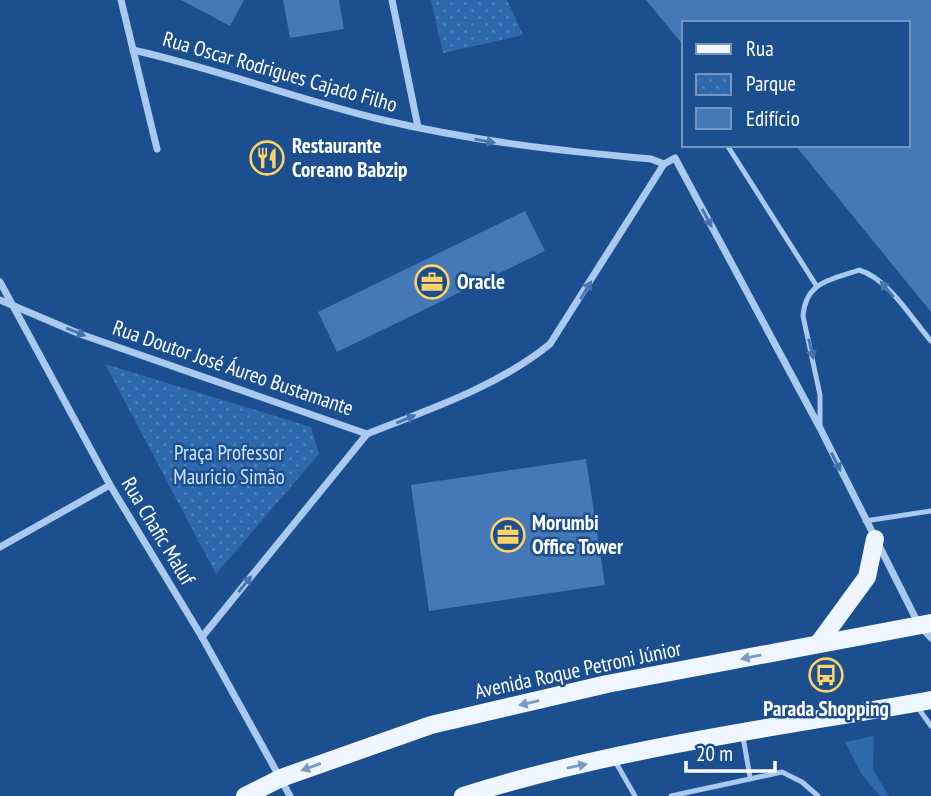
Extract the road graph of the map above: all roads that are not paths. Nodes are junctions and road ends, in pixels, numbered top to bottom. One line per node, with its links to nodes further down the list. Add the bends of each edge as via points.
1 (121, 0): 3 (street)
2 (392, 0): 4 (street, Rua Oscar Rodrigues Cajado Filho)
3 (133, 50): 4 (street, Rua Oscar Rodrigues Cajado Filho); 6 (street)
4 (418, 127): 7 (street, Rua Oscar Rodrigues Cajado Filho, one-way to 7, via 516,146)
5 (728, 147): 9 (lane)
6 (158, 149)
7 (664, 164): 13 (street, Rua Doutor José Áureo Bustamante, one-way to 13, via 675,158); 14 (street, Rua Doutor José Áureo Bustamante, one-way to 7, via 460,397 526,363 550,344)
8 (0, 282): 11 (street, Rua Chafic Maluf)
9 (816, 285): 12 (lane, one-way to 9, via 879,279 865,272); 13 (lane, one-way to 13, via 804,304 803,316 821,395)
10 (0, 300): 11 (street, Rua Doutor José Áureo Bustamante)
11 (13, 305): 14 (street, Rua Doutor José Áureo Bustamante, one-way to 14, via 80,334); 15 (street, Rua Chafic Maluf)
12 (931, 341)
13 (820, 428): 17 (street, one-way to 17)
14 (367, 434): 21 (street, one-way to 14)
15 (110, 485): 19 (street); 21 (street, Rua Chafic Maluf)
16 (931, 511): 17 (lane)
17 (865, 521): 18 (street)
18 (875, 539): 20 (street); 22 (main road, via 867,577)
19 (0, 547)
20 (927, 628): 22 (main road, Avenida Roque Petroni Júnior)
21 (202, 637): 28 (street, Rua Chafic Maluf)
22 (818, 644): 28 (main road, Avenida Roque Petroni Júnior, one-way to 28, via 607,684 431,725)
23 (923, 701): 24 (lane); 25 (main road)
24 (931, 726)
25 (741, 730): 26 (main road); 27 (lane)
26 (613, 758): 31 (main road, one-way to 26); 32 (lane)
27 (750, 777): 33 (lane); 34 (lane, via 782,772)
28 (281, 778): 29 (main road, Avenida Roque Petroni Júnior); 30 (street, Rua Chafic Maluf)
29 (245, 796)
30 (290, 796)
31 (463, 796)
32 (635, 796)
33 (671, 796)
34 (818, 796)

